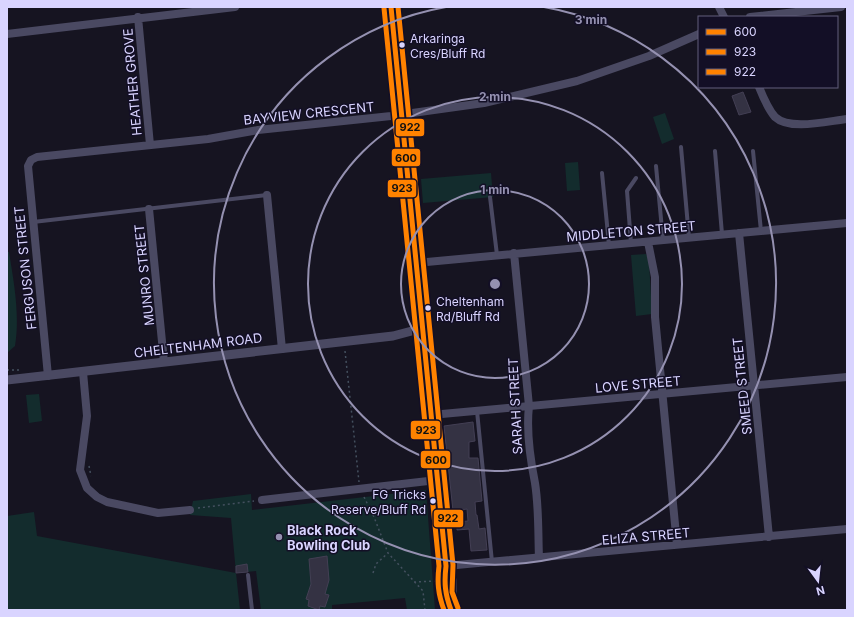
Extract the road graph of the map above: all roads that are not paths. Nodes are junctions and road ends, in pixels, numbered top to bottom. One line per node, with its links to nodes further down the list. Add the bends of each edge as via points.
1 (234, 7): 7 (street)
2 (391, 7): 11 (main road)
3 (718, 7): 5 (street)
4 (841, 7): 6 (street)
5 (723, 16)
6 (759, 16)
7 (138, 17): 8 (street); 13 (street, HEATHER GROVE)
8 (7, 34)
9 (698, 34): 11 (street, BAYVIEW CRESCENT, via 649,56 577,81 484,103)
10 (760, 88): 12 (street, via 775,116 788,124)
11 (402, 115): 13 (street, BAYVIEW CRESCENT, via 258,130 208,139); 36 (main road)
12 (847, 119)
13 (150, 145): 17 (street, BAYVIEW CRESCENT, via 37,157)
14 (680, 147): 29 (lane)
15 (715, 151): 28 (lane)
16 (753, 151): 26 (lane)
17 (31, 160): 24 (street, FERGUSON STREET, via 28,166)
18 (656, 166): 30 (lane)
19 (602, 173): 33 (lane)
20 (636, 178): 32 (lane, via 627,191)
21 (267, 195): 23 (lane); 38 (street)
22 (490, 197): 35 (lane)
23 (149, 209): 24 (lane); 39 (street, MUNRO STREET)
24 (33, 222): 41 (street, FERGUSON STREET)
25 (847, 223): 26 (street, MIDDLETON STREET)
26 (761, 231): 27 (street, MIDDLETON STREET)
27 (739, 233): 28 (street, MIDDLETON STREET); 44 (street, SMEED STREET)
28 (722, 234): 29 (street, MIDDLETON STREET)
29 (689, 238): 30 (street, MIDDLETON STREET)
30 (663, 240): 31 (street, MIDDLETON STREET)
31 (648, 242): 32 (street, MIDDLETON STREET); 45 (street, via 656,277 655,317)
32 (631, 244): 33 (street, MIDDLETON STREET)
33 (609, 246): 34 (street, MIDDLETON STREET)
34 (514, 254): 35 (street, MIDDLETON STREET); 46 (street, SARAH STREET)
35 (497, 255): 36 (street, MIDDLETON STREET)
36 (416, 263): 37 (main road)
37 (423, 332): 38 (street, CHELTENHAM ROAD); 48 (main road)
38 (282, 349): 39 (street, CHELTENHAM ROAD)
39 (164, 362): 40 (street, CHELTENHAM ROAD)
40 (83, 372): 41 (street, CHELTENHAM ROAD); 51 (street, via 87,411 80,470 88,488 107,502 158,513)
41 (48, 376): 43 (street, CHELTENHAM ROAD)
42 (847, 377): 44 (street, LOVE STREET)
43 (7, 380)
44 (754, 385): 45 (street, LOVE STREET); 53 (street, SMEED STREET)
45 (664, 394): 46 (street, LOVE STREET); 54 (street)
46 (529, 406): 47 (street, LOVE STREET); 55 (street, SARAH STREET, via 530,456 535,484)
47 (477, 411): 48 (street, LOVE STREET); 56 (lane)
48 (431, 415): 49 (main road)
49 (437, 480): 50 (street); 57 (main road)
50 (262, 500)
51 (192, 508)
52 (847, 530): 53 (street, ELIZA STREET)
53 (769, 536): 54 (street, ELIZA STREET)
54 (677, 545): 55 (street, ELIZA STREET)
55 (539, 558): 56 (street, ELIZA STREET)
56 (492, 562): 57 (street, ELIZA STREET)
57 (446, 566): 59 (main road, via 445,593)
58 (248, 575): 60 (lane)
59 (450, 606)
60 (252, 610)

